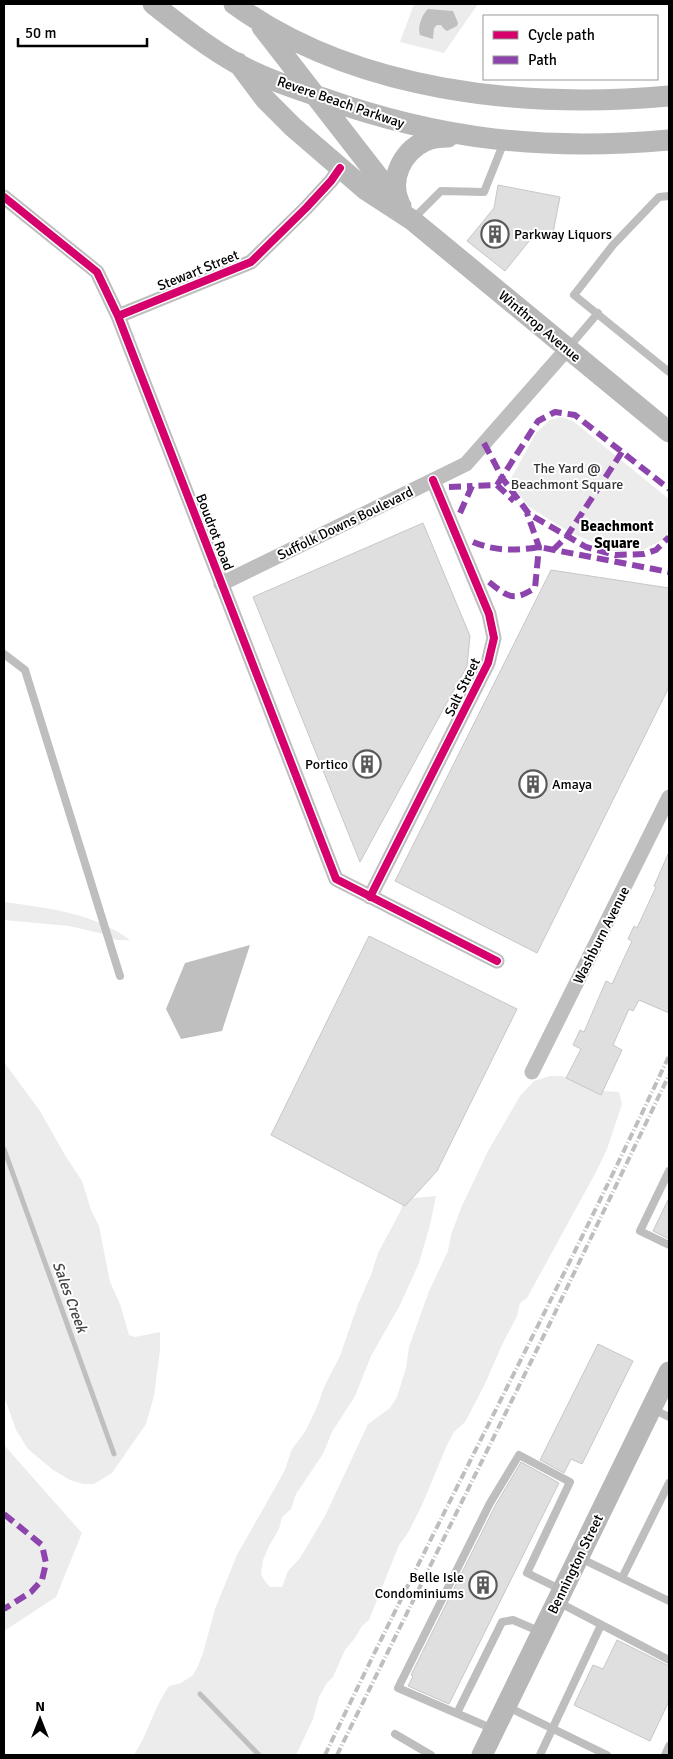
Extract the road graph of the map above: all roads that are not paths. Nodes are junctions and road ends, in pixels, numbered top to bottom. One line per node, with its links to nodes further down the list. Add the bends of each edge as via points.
1 (153, 4): 4 (main road, Revere Beach Parkway)
2 (234, 4): 3 (main road)
3 (255, 18): 5 (main road, Winthrop Avenue); 6 (main road, via 333,57 420,83 534,98 589,100)
4 (238, 64): 5 (main road, Revere Beach Parkway); 10 (main road, Winthrop Avenue, via 279,114)
5 (315, 96): 7 (main road, Revere Beach Parkway, via 403,124); 13 (main road, Winthrop Avenue)
6 (669, 96)
7 (472, 137): 9 (main road, Revere Beach Parkway); 13 (main road, via 429,140 411,150 397,176)
8 (669, 140): 9 (main road, Revere Beach Parkway, via 598,144)
9 (505, 141): 14 (lane, via 484,192 441,192)
10 (340, 168): 14 (main road, Winthrop Avenue, via 366,190); 16 (street, Stewart Street, via 306,208 251,262)
11 (669, 196): 15 (lane, via 659,198 613,245 574,295)
12 (4, 197): 16 (street, Boudrot Road, via 96,272)
13 (398, 202): 14 (main road, Winthrop Avenue)
14 (412, 220): 17 (main road, Winthrop Avenue)
15 (598, 313): 17 (lane); 18 (lane)
16 (118, 316): 21 (street, Boudrot Road)
17 (568, 349): 19 (main road, Winthrop Avenue); 20 (street, Suffolk Downs Boulevard, via 466,464)
18 (669, 372)
19 (669, 432)
20 (433, 480): 21 (street, Suffolk Downs Boulevard); 24 (street, Salt Street, via 489,614 494,638 488,663)
21 (221, 584): 24 (street, Boudrot Road, via 336,879)
22 (4, 654): 26 (lane, via 25,670)
23 (669, 797): 27 (street, Washburn Avenue)
24 (370, 897): 25 (street, Boudrot Road)
25 (497, 961)
26 (120, 976)
27 (532, 1072)
28 (669, 1171): 29 (lane, via 640,1231)
29 (669, 1244)
30 (669, 1372): 31 (main road, Bennington Street)
31 (660, 1413): 33 (main road, Bennington Street)
32 (669, 1484): 34 (lane)
33 (579, 1557): 34 (lane); 35 (main road, Bennington Street)
34 (622, 1578): 36 (lane)
35 (559, 1596): 37 (lane); 38 (main road, Bennington Street); 41 (lane, via 527,1573 570,1482 519,1455 490,1503 398,1688)
36 (669, 1602)
37 (601, 1625): 39 (lane); 42 (lane)
38 (541, 1632): 40 (main road, Bennington Street); 41 (lane, via 513,1620 502,1622)
39 (669, 1660)
40 (506, 1706): 42 (lane); 43 (main road, Bennington Street)
41 (457, 1713): 43 (lane)
42 (553, 1729): 48 (lane); 49 (lane)
43 (494, 1730): 46 (main road, Bennington Street)
44 (395, 1734): 47 (lane)
45 (669, 1746): 50 (lane)
46 (485, 1754)
47 (432, 1755)
48 (540, 1755)
49 (607, 1755)
50 (665, 1755)

